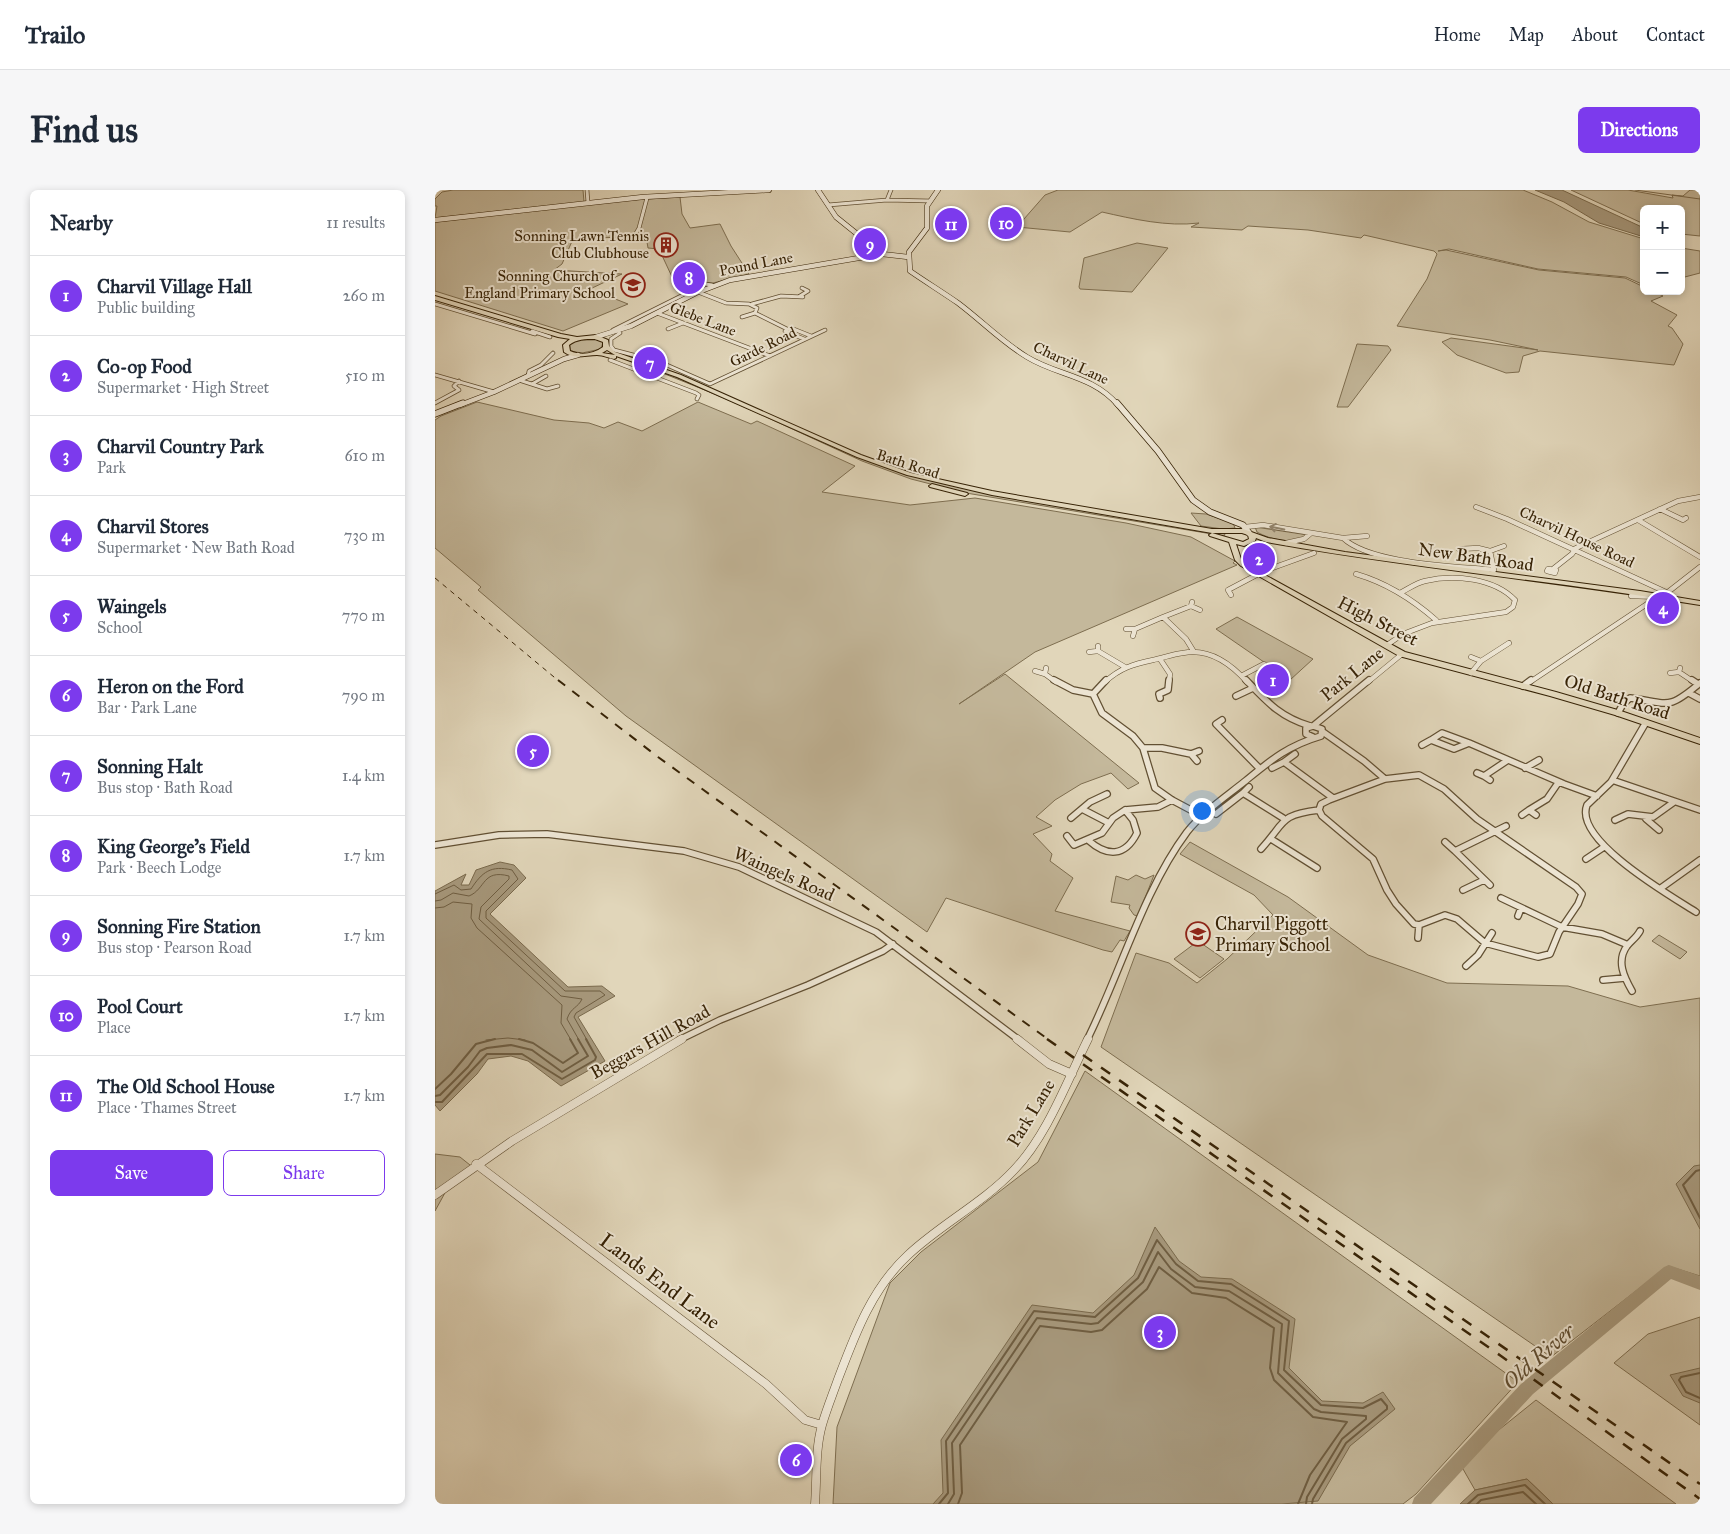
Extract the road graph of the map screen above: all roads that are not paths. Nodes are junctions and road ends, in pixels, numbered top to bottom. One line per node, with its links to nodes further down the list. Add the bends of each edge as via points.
1 (587, 190): 9 (street)
2 (769, 190): 6 (main road)
3 (891, 190): 7 (street)
4 (938, 190): 8 (main road)
5 (819, 191): 10 (main road)
6 (647, 198): 9 (main road); 12 (street)
7 (887, 200): 8 (street); 10 (street)
8 (930, 201): 14 (main road, via 925,214 927,228 913,243)
9 (588, 203): 11 (main road)
10 (828, 205): 13 (main road, via 835,217)
11 (435, 220)
12 (635, 235)
13 (882, 254): 14 (main road, Pound Lane); 16 (main road, Pound Lane, via 757,274)
14 (908, 257): 66 (main road, Charvil Lane, via 910,271 959,304 1002,341 1031,359 1108,393 1158,451 1193,500 1209,512)
15 (676, 280): 16 (street)
16 (712, 285): 18 (main road, Pound Lane)
17 (802, 288): 22 (street, via 809,292 802,296 771,297)
18 (696, 293): 22 (street, via 733,304); 23 (main road, Pound Lane); 27 (street, via 687,293)
19 (435, 298): 20 (main road)
20 (441, 300): 21 (street); 34 (main road)
21 (435, 303): 31 (street)
22 (752, 304): 24 (street, via 757,308)
23 (657, 313): 26 (street, Glebe Lane); 27 (main road, Pound Lane)
24 (755, 313): 25 (street); 29 (street)
25 (741, 317)
26 (683, 323): 28 (street); 46 (street, Glebe Lane)
27 (626, 326): 32 (main road, Pound Lane)
28 (668, 328)
29 (787, 329): 35 (street); 39 (street, via 785,331)
30 (825, 330): 35 (street, Garde Road)
31 (525, 331): 33 (street); 36 (street)
32 (614, 332): 37 (main road, Pound Lane); 40 (main road, Pound Lane); 46 (street, Garde Road, via 620,333 611,340 616,351 660,362 710,384)
33 (535, 334)
34 (560, 336): 38 (main road); 41 (main road)
35 (811, 336): 39 (street, Garde Road)
36 (550, 337)
37 (596, 337): 38 (main road); 40 (main road, Bath Road)
38 (578, 339): 41 (main road)
39 (804, 340): 46 (street, Garde Road)
40 (606, 343): 44 (main road, via 604,350); 49 (main road, Bath Road, via 613,352)
41 (567, 344): 42 (main road)
42 (567, 352): 45 (main road); 47 (main road)
43 (553, 353): 51 (street, via 529,371)
44 (595, 353): 45 (main road); 49 (main road, Bath Road)
45 (578, 355): 47 (main road)
46 (770, 356)
47 (564, 359): 51 (main road)
48 (610, 360): 49 (street)
49 (651, 371): 58 (street, via 696,393 699,395); 67 (main road, Bath Road, via 752,407 867,459 921,477 992,493 1212,531); 72 (main road, Bath Road, via 719,397 868,465 915,481 973,496)
50 (435, 375): 54 (street)
51 (528, 376): 53 (main road)
52 (546, 378): 55 (street)
53 (519, 380): 55 (street); 57 (main road)
54 (459, 381): 57 (street); 59 (street, via 454,386 459,390)
55 (528, 384): 56 (street, via 546,391)
56 (558, 386)
57 (494, 392): 60 (main road)
58 (697, 399)
59 (435, 403)
60 (435, 414)
61 (1700, 497): 63 (street)
62 (1476, 507): 77 (street, Charvil House Road)
63 (1660, 509): 64 (street); 65 (street)
64 (1638, 520): 77 (street); 81 (street)
65 (1683, 520)
66 (1237, 523): 67 (main road); 68 (main road, Charvil Lane)
67 (1235, 531): 68 (main road, Bath Road); 72 (main road, via 1228,536)
68 (1248, 531): 69 (street, one-way to 68, via 1263,525 1253,525); 73 (main road, New Bath Road, via 1266,540); 74 (main road, via 1254,538)
69 (1310, 534): 71 (street); 73 (street, via 1304,539)
70 (1367, 536): 71 (street)
71 (1343, 538): 78 (street, via 1348,545 1366,553 1494,570)
72 (1231, 541): 74 (main road, Bath Road); 79 (main road, High Street)
73 (1286, 543): 91 (main road, New Bath Road)
74 (1247, 544): 79 (main road); 80 (main road, New Bath Road)
75 (1504, 546): 78 (street)
76 (1459, 549): 78 (street)
77 (1575, 550): 83 (street); 91 (street, Charvil House Road)
78 (1490, 551)
79 (1237, 553): 84 (main road, High Street, via 1240,562)
80 (1315, 553): 84 (street); 90 (main road, New Bath Road)
81 (1700, 557)
82 (1700, 567): 91 (street)
83 (1553, 569)
84 (1257, 574): 87 (street); 102 (main road, High Street)
85 (1356, 574): 88 (street)
86 (1223, 586): 87 (street)
87 (1228, 590): 89 (street)
88 (1400, 592): 97 (street); 97 (street, via 1424,581 1444,578 1490,584 1510,593 1515,600 1513,607 1506,612)
89 (1231, 595)
90 (1631, 596): 91 (street); 92 (main road, New Bath Road)
91 (1662, 596): 92 (main road, New Bath Road); 93 (main road, New Bath Road); 94 (main road, New Bath Road)
92 (1645, 601): 116 (street)
93 (1700, 603)
94 (1700, 608)
95 (1200, 610): 96 (street, via 1191,604)
96 (1163, 617): 99 (street); 104 (street, via 1187,639)
97 (1436, 620): 102 (street, via 1413,628)
98 (1126, 629): 99 (street)
99 (1135, 629): 100 (street)
100 (1133, 636)
101 (1509, 643): 108 (street, via 1499,645)
102 (1387, 645): 105 (main road, High Street)
103 (1089, 652): 109 (street, via 1098,649)
104 (1194, 652): 107 (street); 114 (street, via 1218,658)
105 (1402, 654): 112 (main road, High Street); 126 (street, Park Lane)
106 (1471, 658): 108 (street)
107 (1160, 659): 109 (street); 120 (street, via 1170,674 1168,690 1159,696)
108 (1481, 661): 112 (street)
109 (1125, 666): 119 (street)
110 (1263, 666): 114 (street)
111 (1035, 671): 119 (street, via 1046,671 1073,692)
112 (1471, 673): 116 (main road, High Street)
113 (1670, 673): 115 (street, via 1680,670)
114 (1243, 675): 117 (street)
115 (1699, 683): 118 (street)
116 (1523, 686): 123 (main road, Old Bath Road)
117 (1253, 688): 121 (street); 129 (street, via 1276,710)
118 (1689, 693): 122 (street); 123 (street, via 1675,701 1660,704 1630,698)
119 (1093, 694): 136 (street, via 1102,713 1133,736)
120 (1152, 695)
121 (1236, 696)
122 (1700, 699)
123 (1618, 713): 128 (main road, Old Bath Road)
124 (1209, 719): 127 (street)
125 (1222, 720): 127 (street)
126 (1322, 720): 129 (street, Park Lane); 130 (street, Park Lane)
127 (1215, 724): 146 (street)
128 (1645, 724): 132 (main road, Old Bath Road); 151 (street)
129 (1309, 729): 130 (street); 130 (street); 133 (street, Park Lane)
130 (1319, 734): 133 (street, Park Lane); 149 (street, via 1364,761)
131 (1431, 740): 134 (street, via 1442,733); 134 (street, via 1454,751); 135 (street)
132 (1700, 741)
133 (1299, 743): 146 (street, Park Lane)
134 (1469, 743): 140 (street)
135 (1422, 745)
136 (1143, 748): 138 (street); 158 (street, via 1153,785)
137 (1199, 751): 138 (street)
138 (1191, 754): 142 (street)
139 (1295, 754): 143 (street)
140 (1508, 760): 145 (street); 148 (street)
141 (1539, 760): 145 (street)
142 (1197, 761)
143 (1284, 762): 144 (street); 157 (street)
144 (1272, 768)
145 (1525, 768): 152 (street)
146 (1260, 769): 168 (street, Park Lane)
147 (1477, 773): 148 (street)
148 (1484, 776): 150 (street)
149 (1385, 779): 157 (street); 176 (street, via 1419,775 1444,789 1477,819)
150 (1489, 780)
151 (1612, 780): 156 (street); 159 (street)
152 (1559, 783): 156 (street); 163 (street, via 1547,799)
153 (1249, 787): 155 (street)
154 (1107, 794): 160 (street)
155 (1243, 794): 165 (street); 170 (street)
156 (1597, 796): 182 (street, via 1587,806 1585,815)
157 (1333, 798): 162 (street, via 1321,804)
158 (1171, 800): 161 (street, via 1158,807); 168 (street)
159 (1674, 802): 164 (street); 171 (street, via 1658,818)
160 (1082, 809): 169 (street); 173 (street)
161 (1125, 810): 173 (street); 179 (street, via 1137,833 1128,845 1112,853 1100,850)
162 (1319, 810): 170 (street, via 1298,812); 196 (street, via 1373,859 1396,904 1414,924)
163 (1529, 810): 166 (street); 167 (street)
164 (1700, 810)
165 (1216, 814)
166 (1522, 815)
167 (1536, 815)
168 (1203, 816): 208 (street, Park Lane, via 1179,844 1162,873)
169 (1071, 818)
170 (1283, 818): 178 (street)
171 (1646, 819): 172 (street, via 1628,814); 175 (street)
172 (1615, 820)
173 (1109, 823): 179 (street, via 1101,833)
174 (1506, 826): 176 (street)
175 (1659, 830)
176 (1497, 831): 184 (street); 197 (street, via 1565,877 1581,894 1581,902)
177 (1067, 836): 179 (street, via 1074,845)
178 (1271, 839): 183 (street); 187 (street)
179 (1088, 840)
180 (1445, 842): 184 (street)
181 (435, 844): 202 (street, Waingels Road, via 547,834 684,851 739,867 876,932)
182 (1604, 847): 185 (street); 190 (street)
183 (1261, 849)
184 (1455, 851): 188 (street)
185 (1586, 859)
186 (1700, 860): 190 (street)
187 (1317, 868)
188 (1484, 880): 189 (street); 191 (street)
189 (1490, 885)
190 (1661, 888): 194 (street)
191 (1463, 890)
192 (1501, 898): 193 (street)
193 (1521, 908): 195 (street); 197 (street)
194 (1696, 912)
195 (1517, 916)
196 (1419, 925): 200 (street); 201 (street, via 1445,915 1457,919)
197 (1563, 927): 201 (street, via 1556,947 1549,954 1538,957); 203 (street, via 1602,934)
198 (1640, 931): 203 (street)
199 (1492, 933): 201 (street)
200 (1418, 938)
201 (1485, 943): 204 (street)
202 (893, 944): 208 (street, Waingels Road, via 1049,1064); 209 (street, Beggars Hill Road, via 680,1040 579,1098)
203 (1628, 946): 205 (street, via 1621,962)
204 (1466, 966)
205 (1625, 978): 206 (street); 207 (street)
206 (1603, 980)
207 (1632, 992)
208 (1072, 1074): 211 (street, Park Lane, via 1041,1134 1015,1170 908,1255 881,1285 848,1352)
209 (476, 1164): 210 (street, Beggars Hill Road); 211 (street, Lands End Lane, via 759,1379 805,1420)
210 (435, 1195)
211 (822, 1425): 212 (street, Park Lane)
212 (815, 1504)

